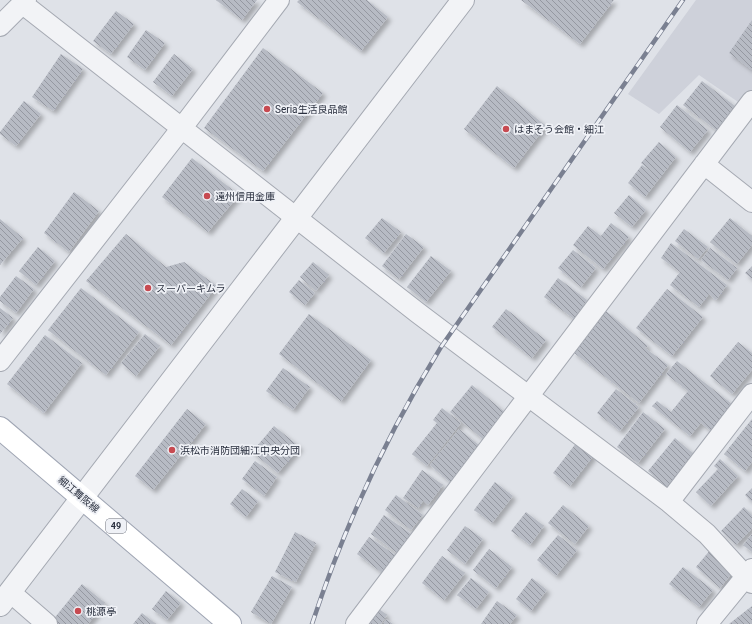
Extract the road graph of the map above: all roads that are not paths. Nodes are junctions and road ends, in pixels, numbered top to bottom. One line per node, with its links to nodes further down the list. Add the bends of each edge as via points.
1 (279, 0): 6 (street)
2 (463, 0): 9 (street)
3 (24, 2): 4 (street); 6 (street)
4 (0, 26)
5 (752, 100): 7 (street)
6 (182, 129): 9 (street); 10 (street)
7 (704, 164): 8 (street); 12 (street)
8 (752, 202)
9 (297, 218): 12 (street); 14 (street)
10 (0, 361)
11 (752, 394): 15 (street)
12 (529, 397): 15 (street); 20 (street)
13 (0, 428): 14 (main road, 細江舞阪線 / 49)
14 (82, 496): 17 (street); 19 (main road, 細江舞阪線 / 49)
15 (669, 502): 16 (street, via 707,534)
16 (750, 576): 21 (street)
17 (5, 598): 18 (street)
18 (47, 624)
19 (230, 624)
20 (356, 624)
21 (707, 624)

